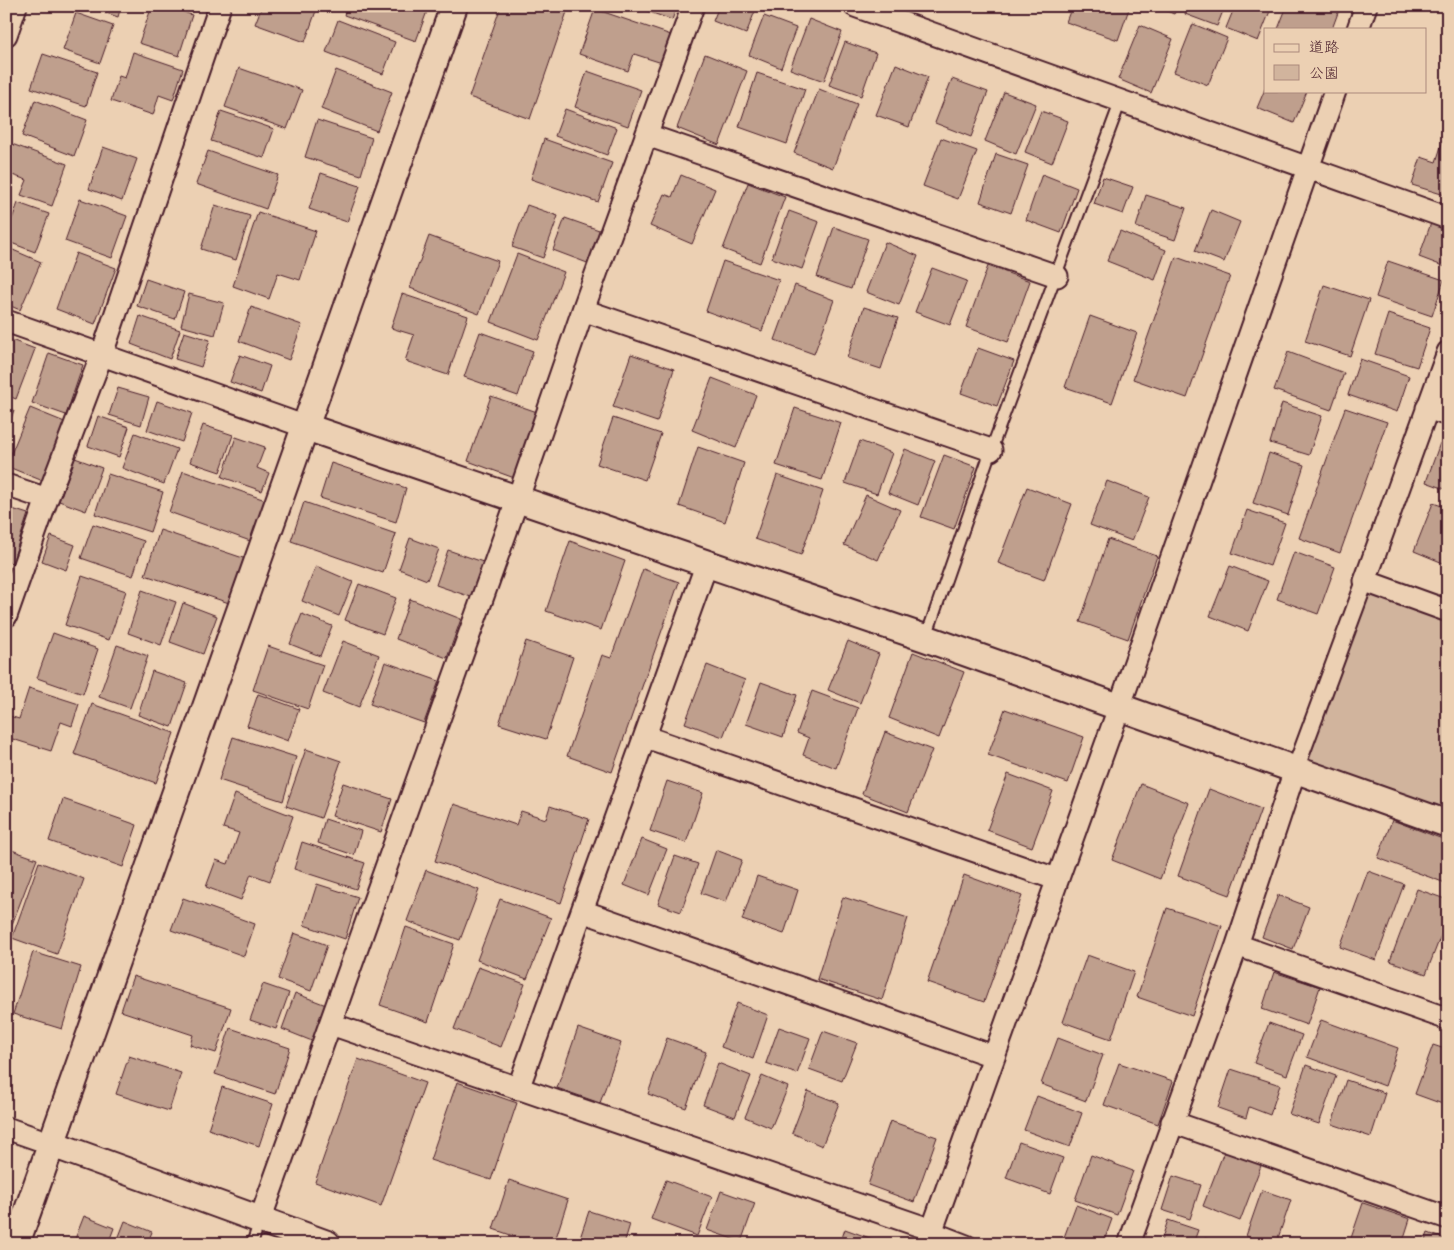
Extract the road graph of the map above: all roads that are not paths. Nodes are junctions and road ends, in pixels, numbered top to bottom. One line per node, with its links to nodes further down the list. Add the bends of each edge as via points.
1 (16, 6): 8 (street)
2 (220, 6): 18 (street)
3 (454, 6): 21 (street)
4 (693, 6): 11 (street)
5 (855, 6): 10 (street)
6 (1366, 6): 7 (street)
7 (1358, 28)
8 (6, 35)
9 (1335, 92): 12 (street)
10 (1121, 100): 12 (street); 14 (lane)
11 (647, 135): 14 (street); 15 (street)
12 (1308, 169): 13 (street); 31 (street)
13 (1448, 218)
14 (1056, 276): 22 (lane)
15 (583, 310): 22 (street); 25 (street)
16 (6, 321): 18 (street)
17 (1448, 352): 19 (street)
18 (102, 354): 21 (street); 24 (street)
19 (1427, 408): 20 (street); 27 (street)
20 (1448, 416)
21 (306, 427): 25 (street); 44 (street)
22 (991, 450): 30 (lane)
23 (6, 485): 24 (street)
24 (47, 499): 29 (street)
25 (517, 501): 26 (street); 39 (street)
26 (707, 563): 30 (street); 32 (street)
27 (1365, 581): 28 (street); 33 (street)
28 (1448, 611)
29 (6, 616)
30 (925, 638): 31 (street)
31 (1119, 708): 33 (street); 35 (street)
32 (646, 737): 35 (street); 36 (street)
33 (1295, 770): 34 (street); 37 (street)
34 (1448, 824)
35 (1056, 879): 40 (street)
36 (582, 911): 40 (street); 41 (street)
37 (1237, 945): 38 (street); 42 (street)
38 (1448, 1019)
39 (331, 1024): 41 (street); 46 (street)
40 (993, 1056): 47 (street)
41 (518, 1089): 47 (street)
42 (1172, 1122): 45 (street); 51 (street)
43 (6, 1128): 44 (street)
44 (52, 1144): 46 (street); 48 (street)
45 (1448, 1218)
46 (256, 1232): 49 (street)
47 (929, 1237): 50 (street)
48 (16, 1244)
49 (327, 1244)
50 (968, 1244)
51 (1129, 1244)

